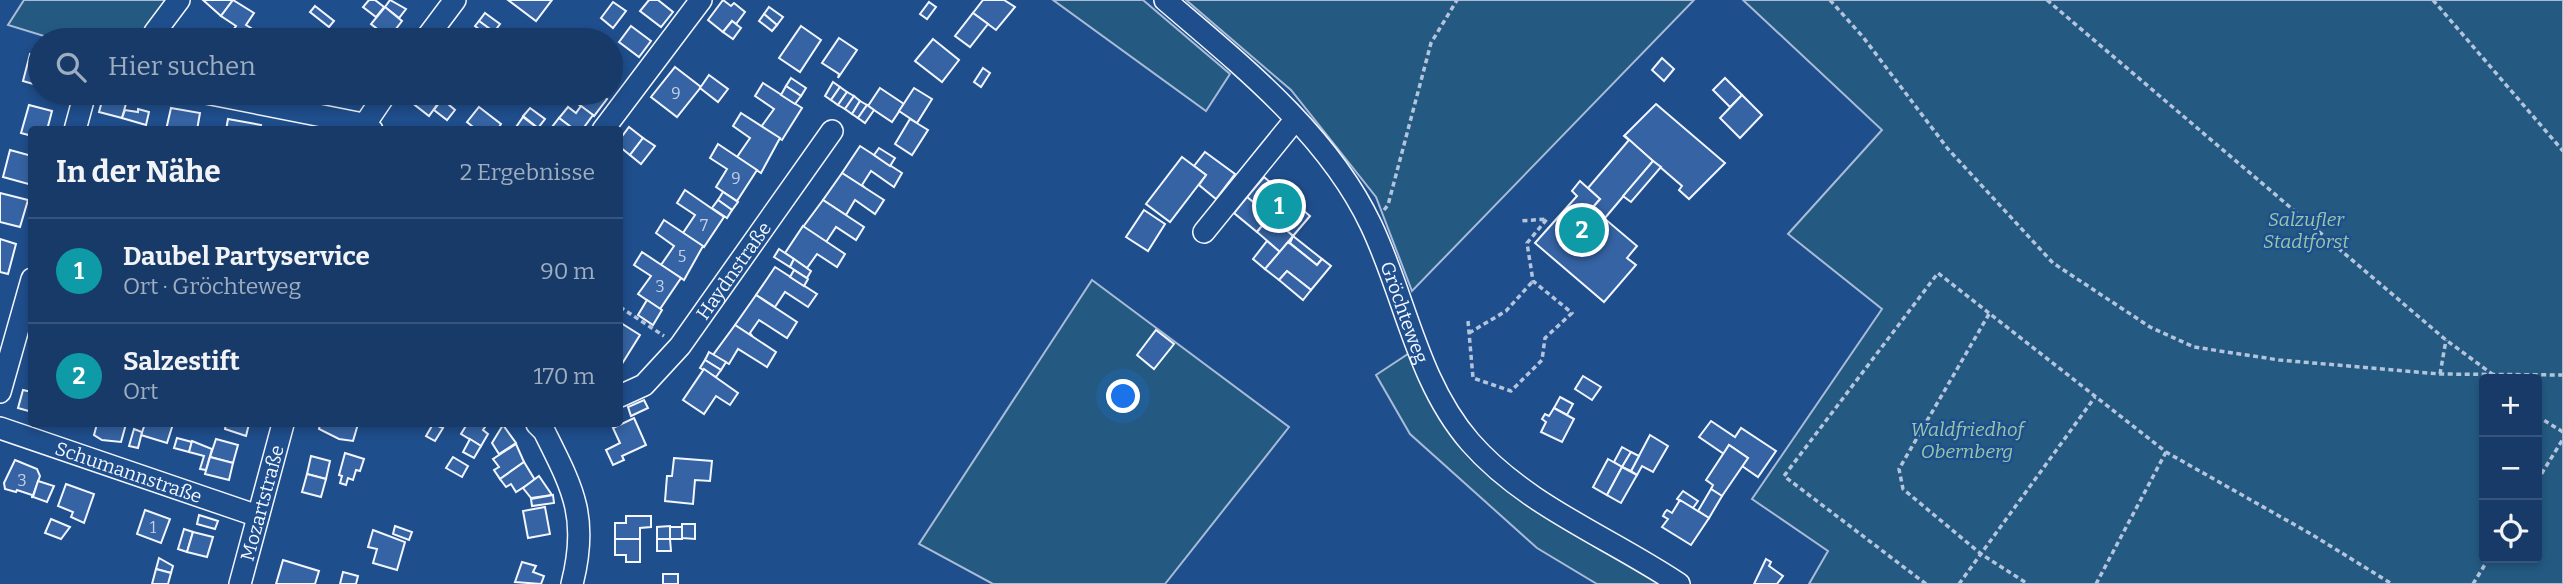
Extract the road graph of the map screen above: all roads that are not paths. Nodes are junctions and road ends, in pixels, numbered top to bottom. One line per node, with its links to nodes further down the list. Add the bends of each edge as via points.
1 (179, 0): 5 (street)
2 (455, 0): 6 (street)
3 (701, 0): 7 (street)
4 (1165, 0): 12 (street, Gröchteweg)
5 (158, 28)
6 (434, 28)
7 (623, 103)
8 (82, 105): 13 (street)
9 (260, 105): 14 (street)
10 (379, 105): 15 (street)
11 (622, 105): 16 (street)
12 (1296, 120): 18 (street); 28 (street, Gröchteweg, via 1335,167 1371,225 1436,388 1469,440 1534,497)
13 (76, 126)
14 (356, 126)
15 (366, 126)
16 (606, 126)
17 (832, 131): 21 (street, Haydnstraße, via 680,346 644,385)
18 (1204, 232)
19 (28, 293): 20 (street)
20 (0, 392)
21 (623, 395)
22 (282, 427): 25 (street, Mozartstraße)
23 (547, 427): 27 (street, via 575,491 578,562)
24 (0, 428): 25 (street, Schumannstraße)
25 (258, 516): 26 (street, Mozartstraße)
26 (240, 584)
27 (572, 584)
28 (1679, 584)

